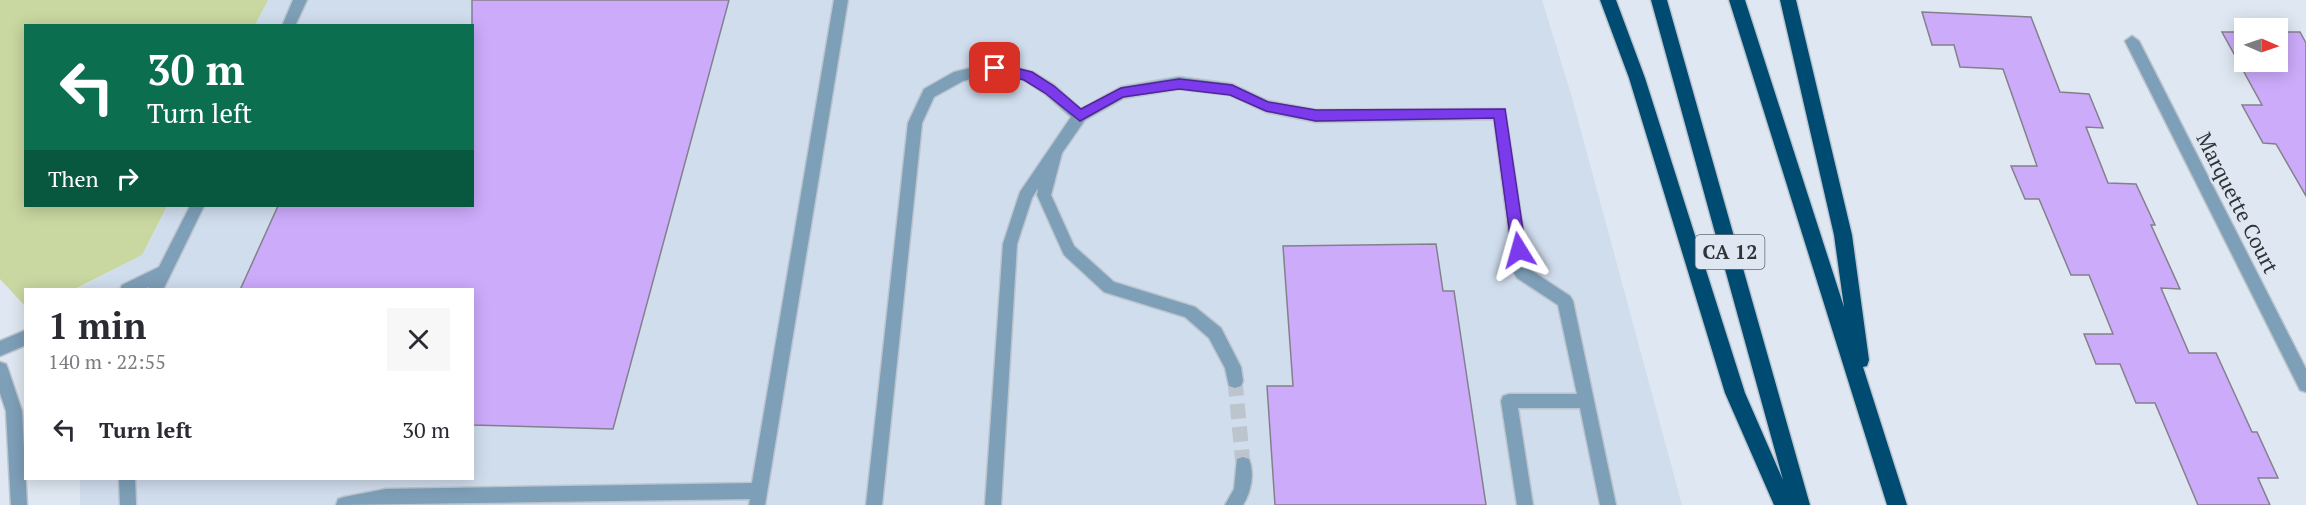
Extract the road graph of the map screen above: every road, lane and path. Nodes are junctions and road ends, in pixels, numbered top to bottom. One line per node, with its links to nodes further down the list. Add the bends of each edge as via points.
1 (300, 0): 7 (street)
2 (841, 0): 24 (street)
3 (1608, 0): 33 (highway, via 1676,200 1735,393)
4 (1659, 0): 34 (highway, CA 12)
5 (1737, 0): 21 (highway)
6 (1788, 0): 21 (highway, via 1843,235)
7 (289, 24)
8 (2132, 41): 19 (street, Marquette Court)
9 (1080, 116): 10 (street); 20 (street, via 1121,93 1179,84 1232,90 1266,106 1316,116 1500,113 1522,273 1565,301); 28 (street, via 1028,75 995,68 959,76 929,93 915,123)
10 (1055, 151): 18 (street, via 1044,195 1069,250 1109,287 1190,312 1215,333 1233,367); 29 (street, via 1025,196 1010,244)
11 (196, 207): 12 (street)
12 (164, 272): 13 (street); 14 (street)
13 (131, 288)
14 (156, 288)
15 (24, 338): 16 (street)
16 (0, 349)
17 (0, 369): 25 (street, via 14,411)
18 (1235, 381)
19 (2306, 385)
20 (1586, 401): 31 (street, via 1509,401); 32 (street)
21 (1866, 409): 35 (highway)
22 (1243, 465): 30 (street, via 1242,491)
23 (127, 480): 26 (street)
24 (758, 498): 27 (street, via 386,497)
25 (19, 505)
26 (128, 505)
27 (344, 505)
28 (874, 505)
29 (993, 505)
30 (1233, 505)
31 (1525, 505)
32 (1608, 505)
33 (1784, 505)
34 (1800, 505)
35 (1897, 505)

